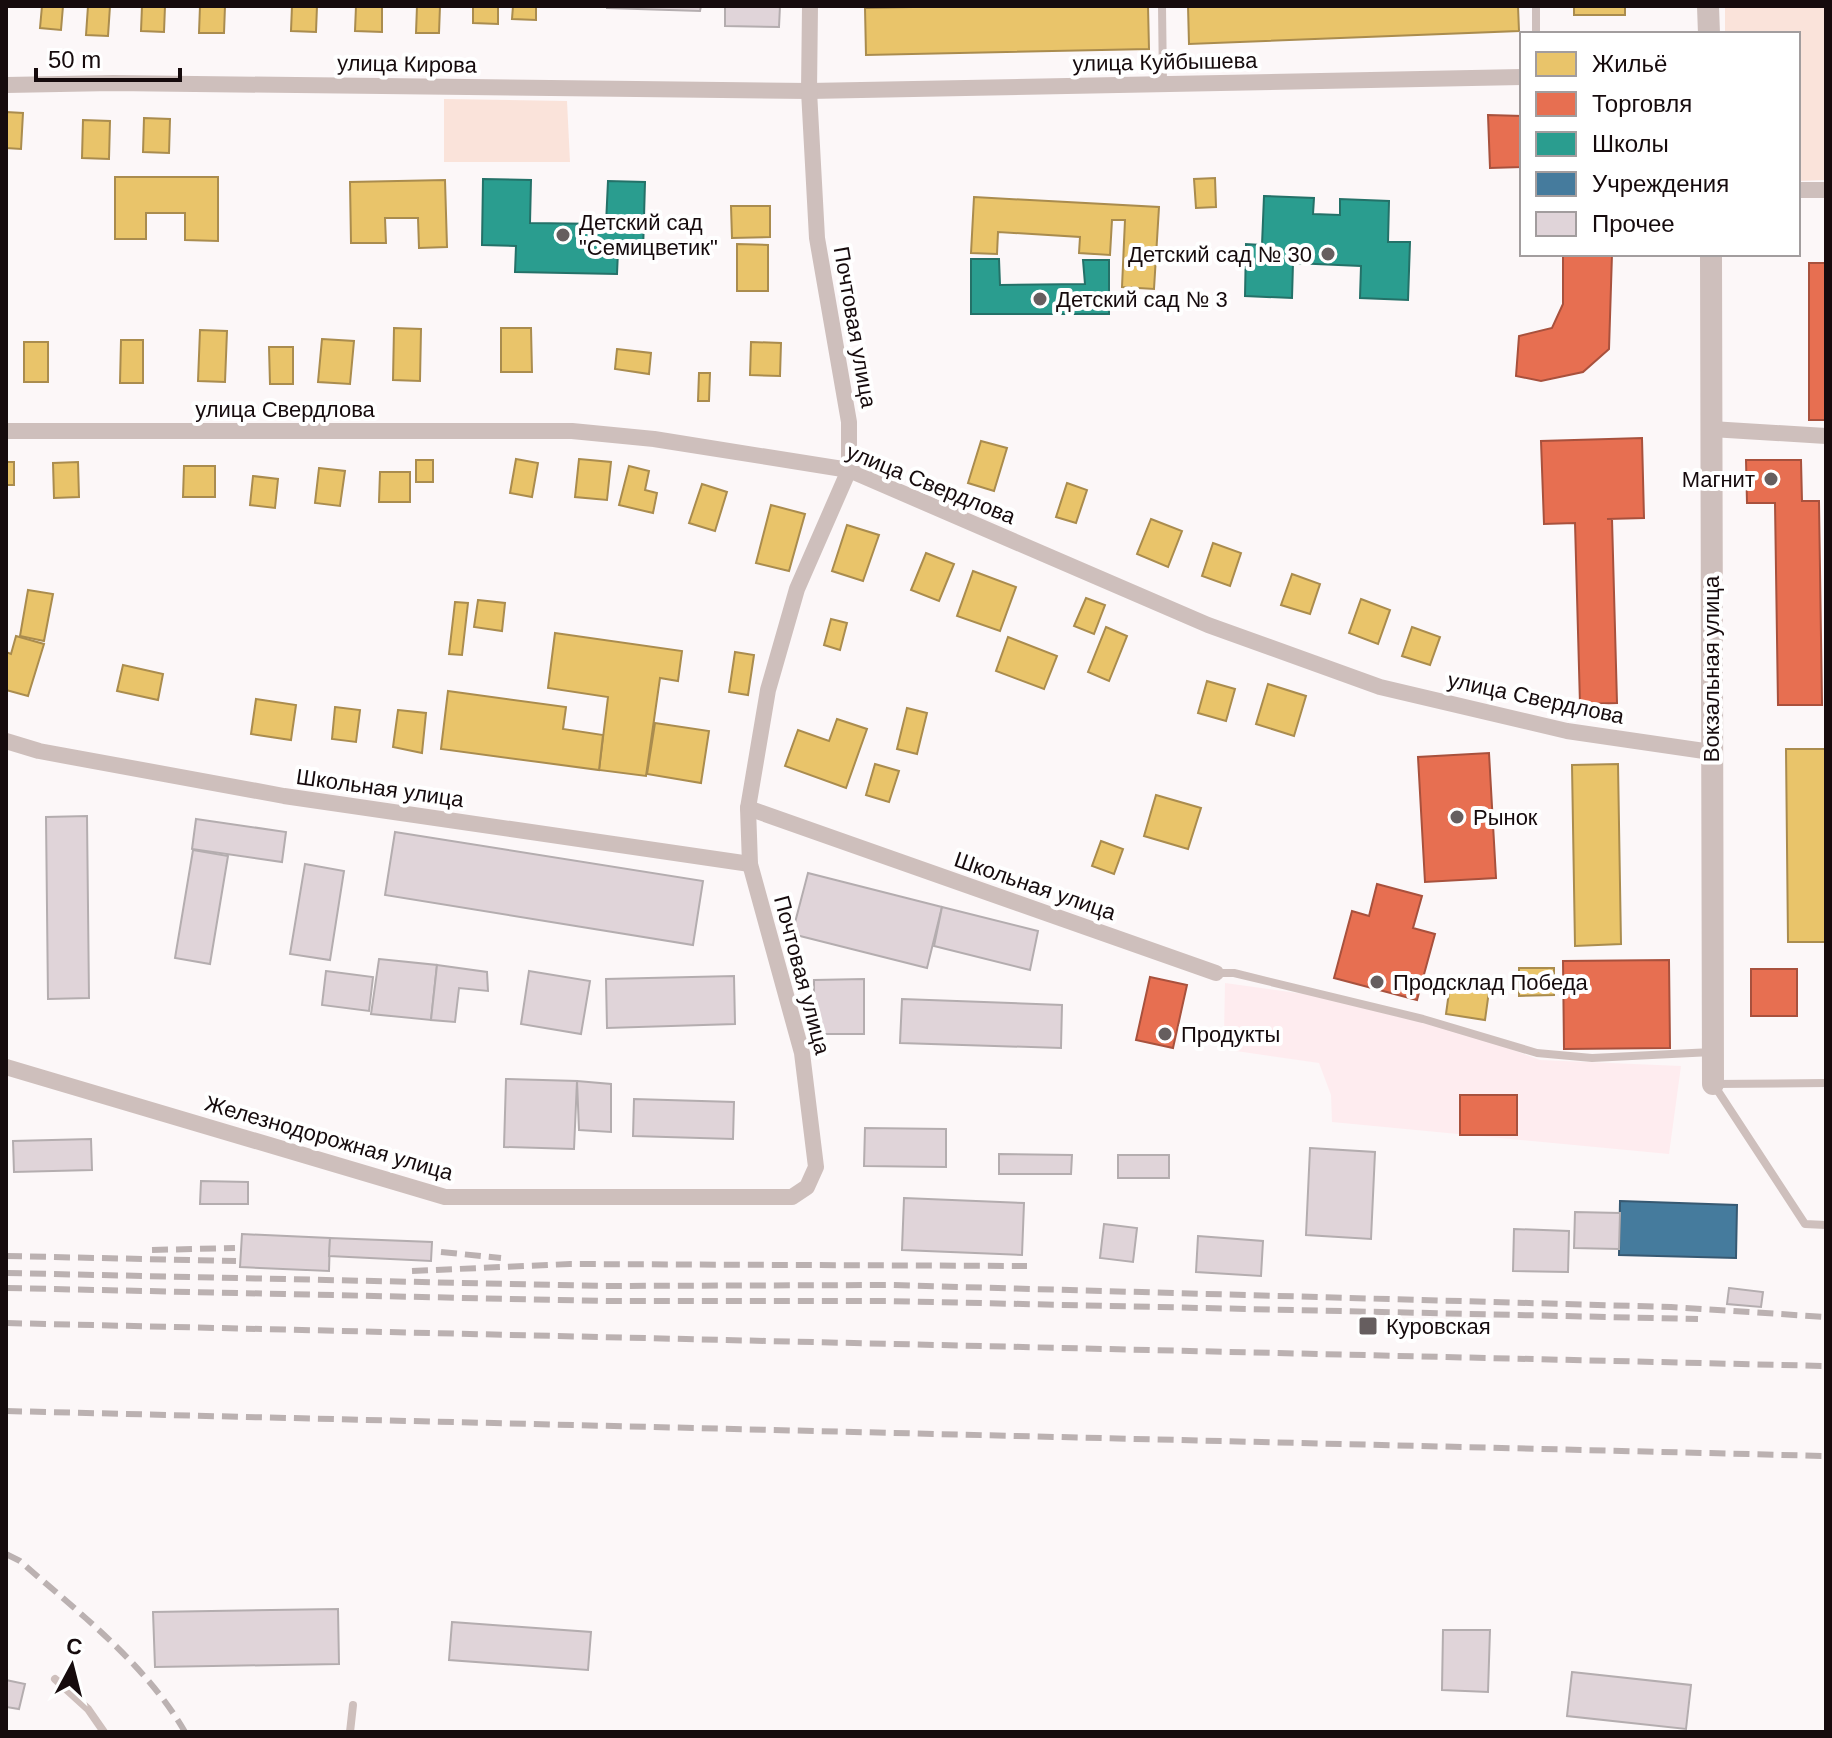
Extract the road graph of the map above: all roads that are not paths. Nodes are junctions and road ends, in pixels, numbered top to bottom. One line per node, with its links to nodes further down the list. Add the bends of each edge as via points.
1 (810, 6): 10 (street, Почтовая улица)
2 (1162, 6): 8 (lane)
3 (1536, 6): 5 (lane)
4 (1708, 6): 6 (street)
5 (1536, 32)
6 (1709, 32)
7 (1520, 77): 8 (street, улица Куйбышева)
8 (1163, 84): 10 (street, улица Куйбышева)
9 (6, 85): 10 (street, улица Кирова)
10 (809, 91): 17 (street, Почтовая улица, via 817,238 849,422)
11 (1800, 190): 12 (street)
12 (1826, 190)
13 (1711, 256): 14 (street, Вокзальная улица)
14 (1711, 429): 16 (street); 19 (street, Вокзальная улица)
15 (6, 431): 17 (street, улица Свердлова, via 572,431)
16 (1826, 436)
17 (849, 470): 19 (street, улица Свердлова, via 1208,625 1380,687 1567,731); 20 (street, Почтовая улица, via 797,589 768,690)
18 (6, 741): 21 (street, Школьная улица, via 284,796)
19 (1711, 752): 23 (street, Вокзальная улица)
20 (748, 808): 21 (street, Почтовая улица); 22 (street, Школьная улица)
21 (750, 864): 27 (street, Почтовая улица, via 802,1053 816,1167 807,1187)
22 (1216, 973): 23 (lane, via 1423,1019 1537,1053 1592,1058)
23 (1713, 1052): 26 (street, Вокзальная улица)
24 (6, 1067): 27 (street, Железнодорожная улица, via 445,1197)
25 (1826, 1083): 26 (lane)
26 (1713, 1084): 28 (lane, via 1805,1224)
27 (792, 1197)
28 (1826, 1225)
29 (55, 1679): 31 (lane)
30 (353, 1705): 32 (lane)
31 (104, 1732)
32 (350, 1732)

